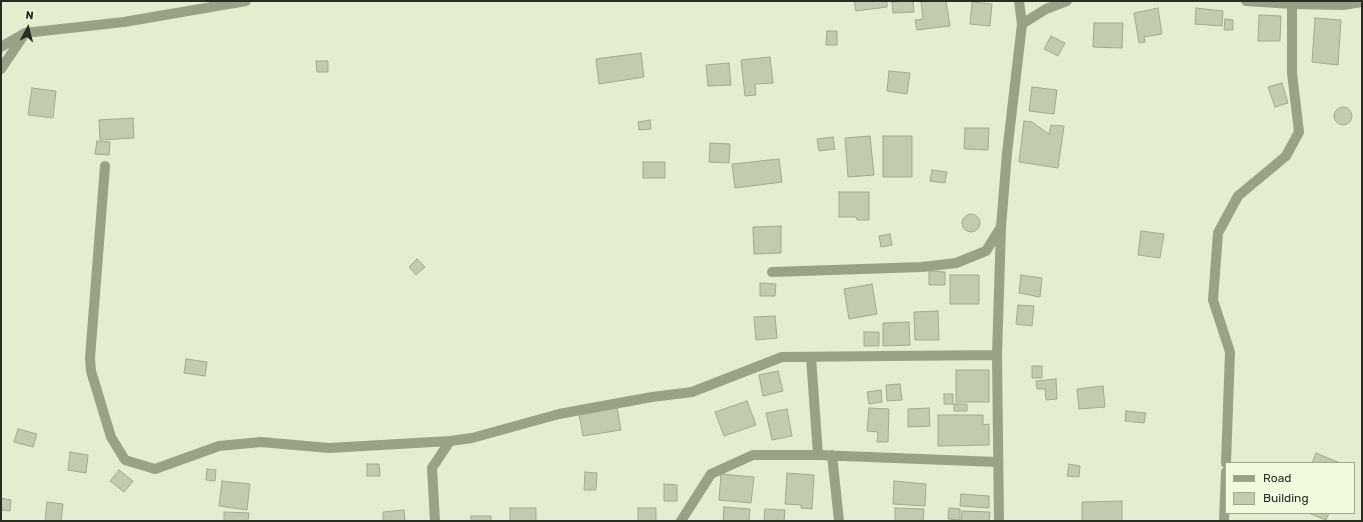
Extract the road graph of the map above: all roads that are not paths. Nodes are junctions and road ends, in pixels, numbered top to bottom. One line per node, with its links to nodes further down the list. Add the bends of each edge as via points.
1 (246, 1): 8 (street, via 124,22)
2 (1019, 1): 7 (street)
3 (1067, 1): 7 (street, via 1046,9)
4 (1246, 1): 6 (street)
5 (1362, 2): 6 (street, via 1343,5)
6 (1292, 4): 20 (street, via 1292,73 1299,132 1286,156 1238,196 1218,233 1213,300 1230,352)
7 (1022, 24): 12 (street)
8 (25, 33): 9 (street); 10 (street)
9 (1, 47)
10 (1, 69)
11 (105, 166): 16 (street, via 90,358 91,371 111,437 125,460 154,469 219,446 261,442 329,448)
12 (1001, 227): 13 (street, via 986,251 956,264); 14 (street)
13 (772, 272)
14 (997, 355): 15 (street); 19 (street)
15 (811, 357): 16 (street, via 782,357 692,392 559,414 472,438); 17 (street)
16 (450, 441): 22 (street, via 432,468)
17 (818, 455): 18 (street); 23 (street, via 753,455 711,474)
18 (832, 455): 19 (street); 24 (street)
19 (997, 462): 25 (street)
20 (1226, 462)
21 (1225, 496): 26 (street)
22 (435, 521)
23 (681, 521)
24 (839, 521)
25 (999, 521)
26 (1224, 521)

